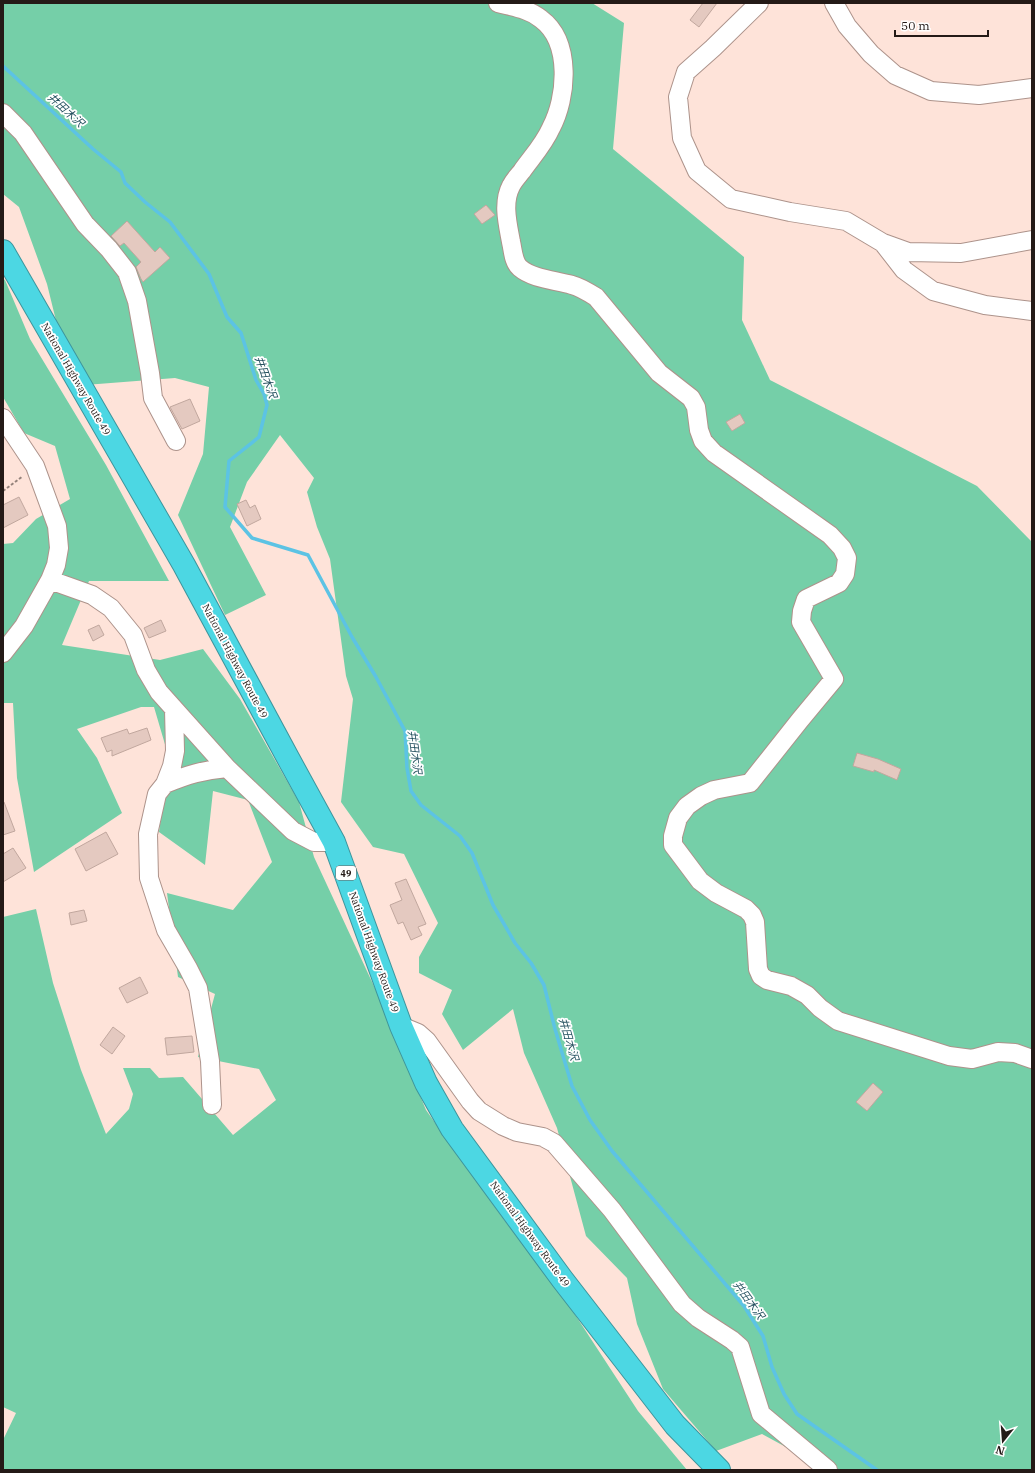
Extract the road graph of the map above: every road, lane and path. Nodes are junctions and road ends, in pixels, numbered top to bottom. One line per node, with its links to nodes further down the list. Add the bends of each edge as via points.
1 (498, 3): 21 (street, via 529,12 542,19 556,35 564,77 561,101 552,128 511,186 506,205 515,261 519,268 534,275 582,288 596,296 659,373 691,398 696,407 703,441 714,452 830,535 842,548 846,558 845,574 839,583 806,599 802,611 801,622 834,679 750,783 714,790 687,806 678,818 672,836 673,845 700,881 752,915 755,922 758,969 761,976 767,980 791,986 807,995 838,1021 949,1056 972,1059 998,1052 1015,1053)
2 (759, 3): 7 (street, via 686,72 678,97 682,138 697,170 731,199 790,212 846,220)
3 (834, 3): 4 (street, via 847,26 871,54 895,75 931,91 979,96)
4 (1032, 88)
5 (3, 113): 11 (street, via 23,133 85,224 128,272 137,301 153,398)
6 (1032, 240): 7 (street, via 961,253 908,252)
7 (883, 243): 9 (street, via 904,270 933,291 985,305)
8 (3, 251): 19 (highway, National Highway Route 49 / 49, via 184,566)
9 (1032, 311)
10 (3, 418): 12 (street)
11 (176, 441)
12 (35, 466): 13 (path); 14 (street, via 57,526 59,548)
13 (3, 491)
14 (50, 580): 15 (street, via 24,626); 16 (street, via 92,595 112,608 133,635 146,670 159,692)
15 (3, 653)
16 (174, 709): 17 (street); 18 (street, via 175,751)
17 (227, 768): 18 (street, via 192,773); 19 (street, via 293,831 314,842)
18 (165, 784): 22 (street, via 156,794 148,834 149,878 166,930 198,988 210,1061)
19 (334, 842): 20 (highway, National Highway Route 49 / 49)
20 (401, 1026): 23 (highway, National Highway Route 49 / 49, via 426,1083 452,1129 562,1279 675,1425); 24 (street, via 418,1033 427,1041 479,1111 517,1132 543,1137 554,1143 612,1210 682,1304 740,1347 761,1414)
21 (1032, 1059)
22 (212, 1105)
23 (719, 1470)
24 (828, 1470)

